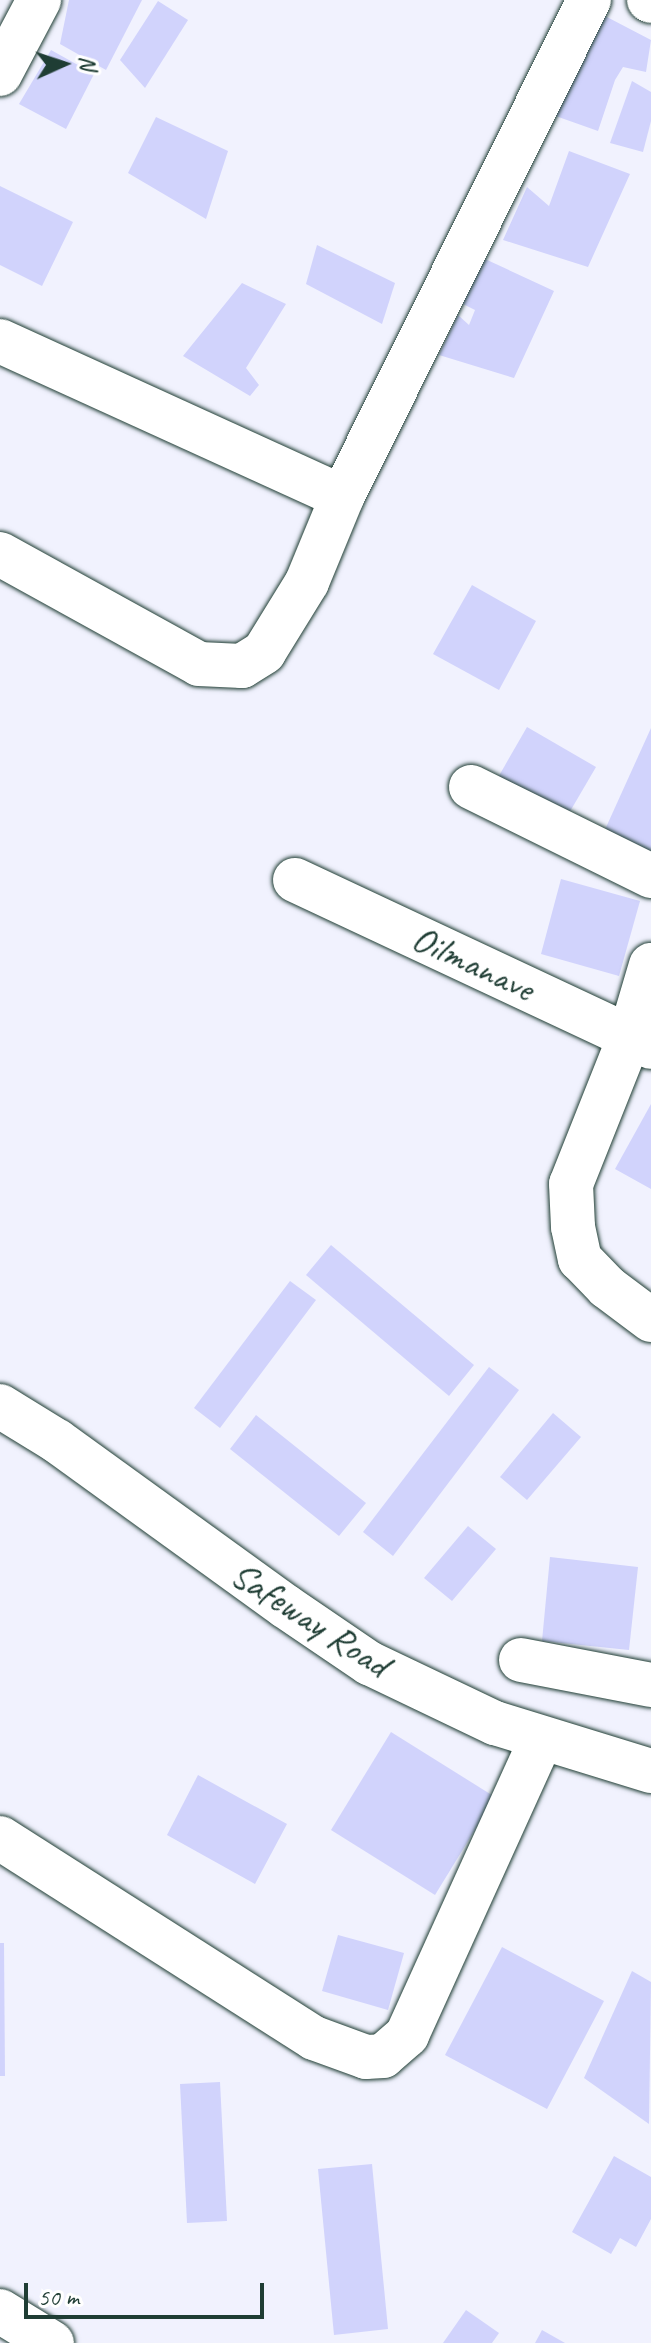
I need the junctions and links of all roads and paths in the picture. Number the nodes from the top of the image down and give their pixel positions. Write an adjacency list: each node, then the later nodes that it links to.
1 (39, 0): 3 (street)
2 (589, 0): 5 (street)
3 (0, 74)
4 (0, 341): 5 (street)
5 (342, 497): 6 (street)
6 (0, 554)
7 (471, 787): 8 (street)
8 (651, 876)
9 (295, 880): 11 (street, Oilmanave)
10 (651, 965): 11 (street)
11 (640, 1041): 12 (street)
12 (651, 1320)
13 (0, 1406): 16 (street, Safeway Road)
14 (521, 1660): 15 (street)
15 (651, 1685)
16 (541, 1739): 17 (street, Safeway Road); 18 (street)
17 (651, 1771)
18 (0, 1838)
19 (0, 2311): 20 (street)
20 (52, 2343)

